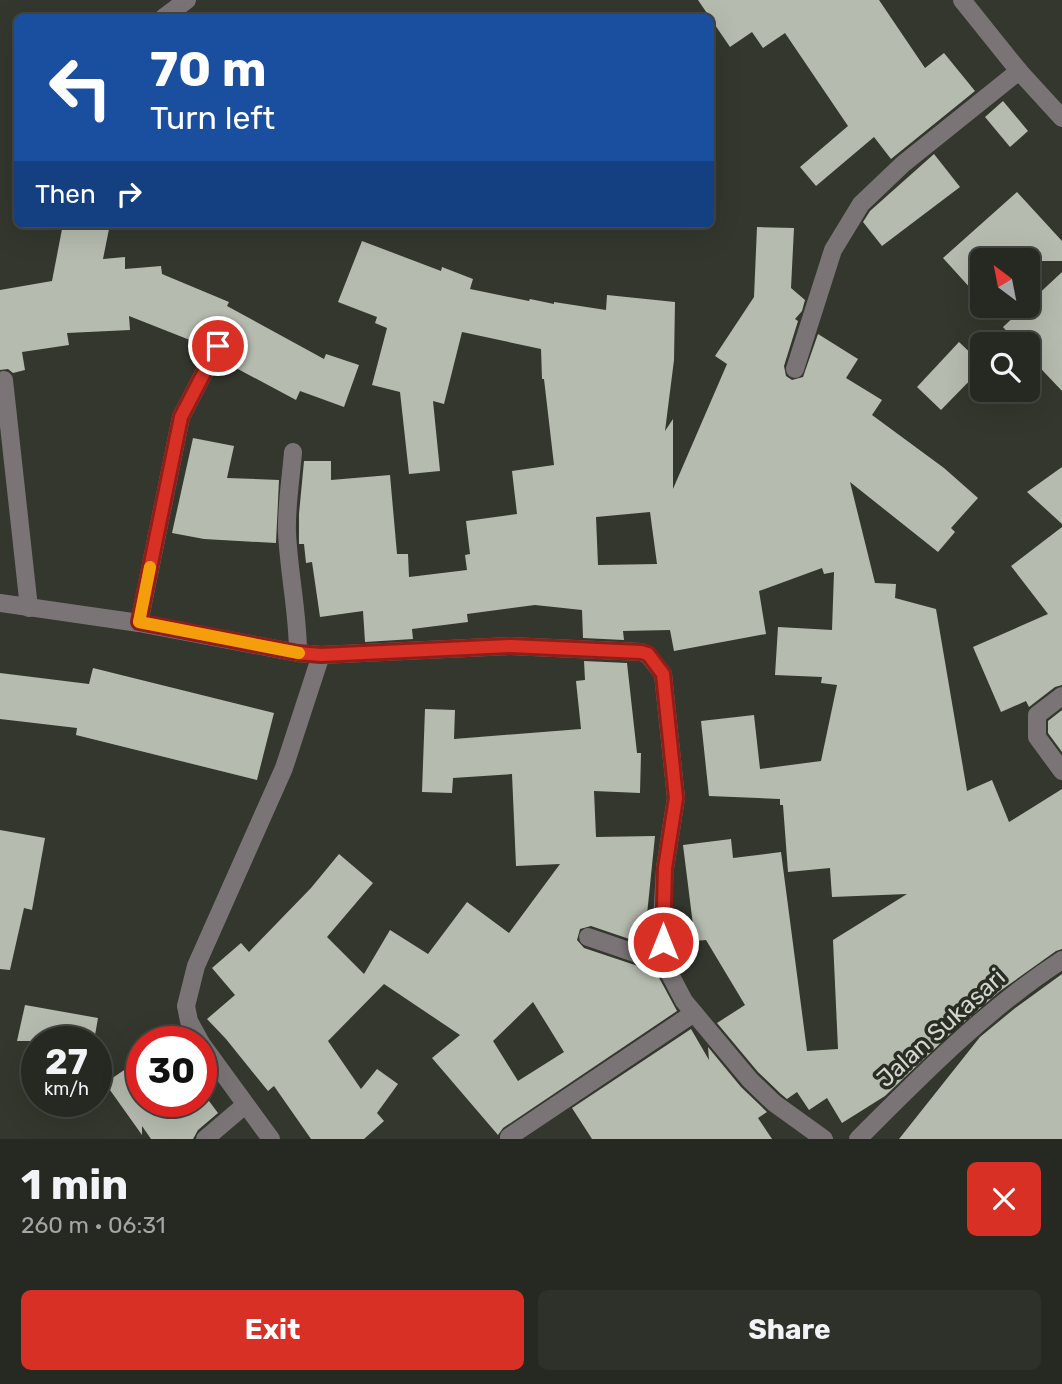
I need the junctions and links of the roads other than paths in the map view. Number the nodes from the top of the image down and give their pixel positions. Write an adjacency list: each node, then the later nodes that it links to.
1 (187, 0): 3 (street)
2 (962, 0): 4 (street)
3 (168, 14)
4 (1019, 71): 5 (street); 7 (street)
5 (1062, 118)
6 (218, 346): 12 (street)
7 (795, 369)
8 (4, 380): 11 (street)
9 (293, 452): 13 (street)
10 (0, 603): 11 (street)
11 (29, 608): 12 (street)
12 (139, 622): 13 (street)
13 (298, 653): 14 (street)
14 (321, 655): 19 (street); 21 (street)
15 (1062, 696): 16 (street)
16 (1062, 771)
17 (588, 937): 19 (street)
18 (1062, 960): 28 (street, Jalan Sukasari)
19 (664, 963): 20 (street)
20 (694, 1013): 24 (street); 27 (street)
21 (192, 1026)
22 (217, 1066): 23 (street)
23 (245, 1105): 25 (street); 26 (street)
24 (509, 1137)
25 (205, 1139)
26 (271, 1139)
27 (824, 1139)
28 (858, 1139)

